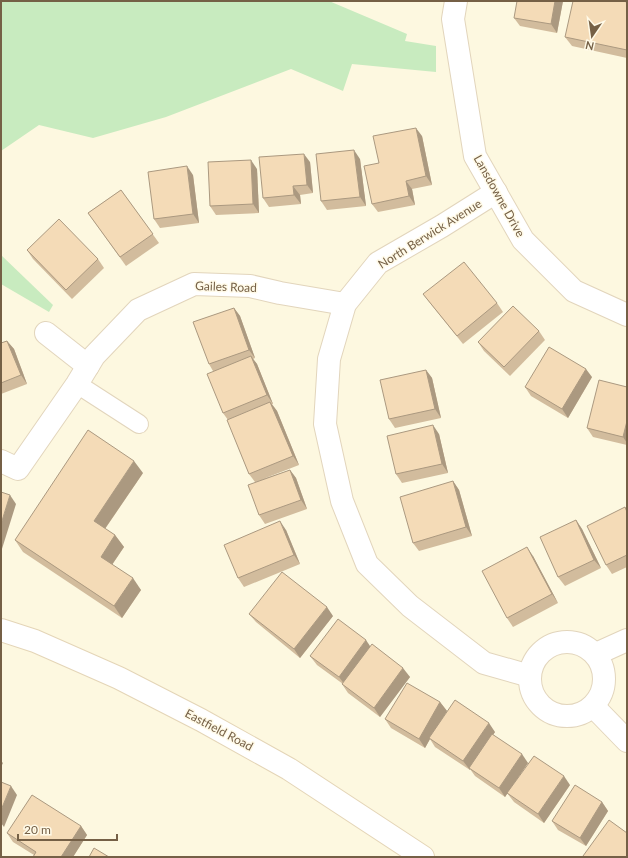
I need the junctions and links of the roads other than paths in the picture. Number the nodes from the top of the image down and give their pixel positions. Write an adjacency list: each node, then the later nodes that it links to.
1 (456, 1): 2 (street, Lansdowne Drive)
2 (496, 192): 3 (street, North Berwick Avenue); 4 (street, Lansdowne Drive)
3 (345, 304): 6 (street, Gailes Road); 13 (street, North Berwick Avenue)
4 (627, 315)
5 (46, 333): 6 (street)
6 (88, 366): 7 (street, Gailes Road)
7 (77, 384): 8 (lane); 9 (street, Gailes Road)
8 (139, 424)
9 (1, 461)
10 (1, 630): 16 (street, Eastfield Road)
11 (627, 640): 12 (street)
12 (596, 654): 13 (street); 14 (street)
13 (530, 676): 14 (street)
14 (593, 706): 15 (street)
15 (627, 741)
16 (423, 857)

